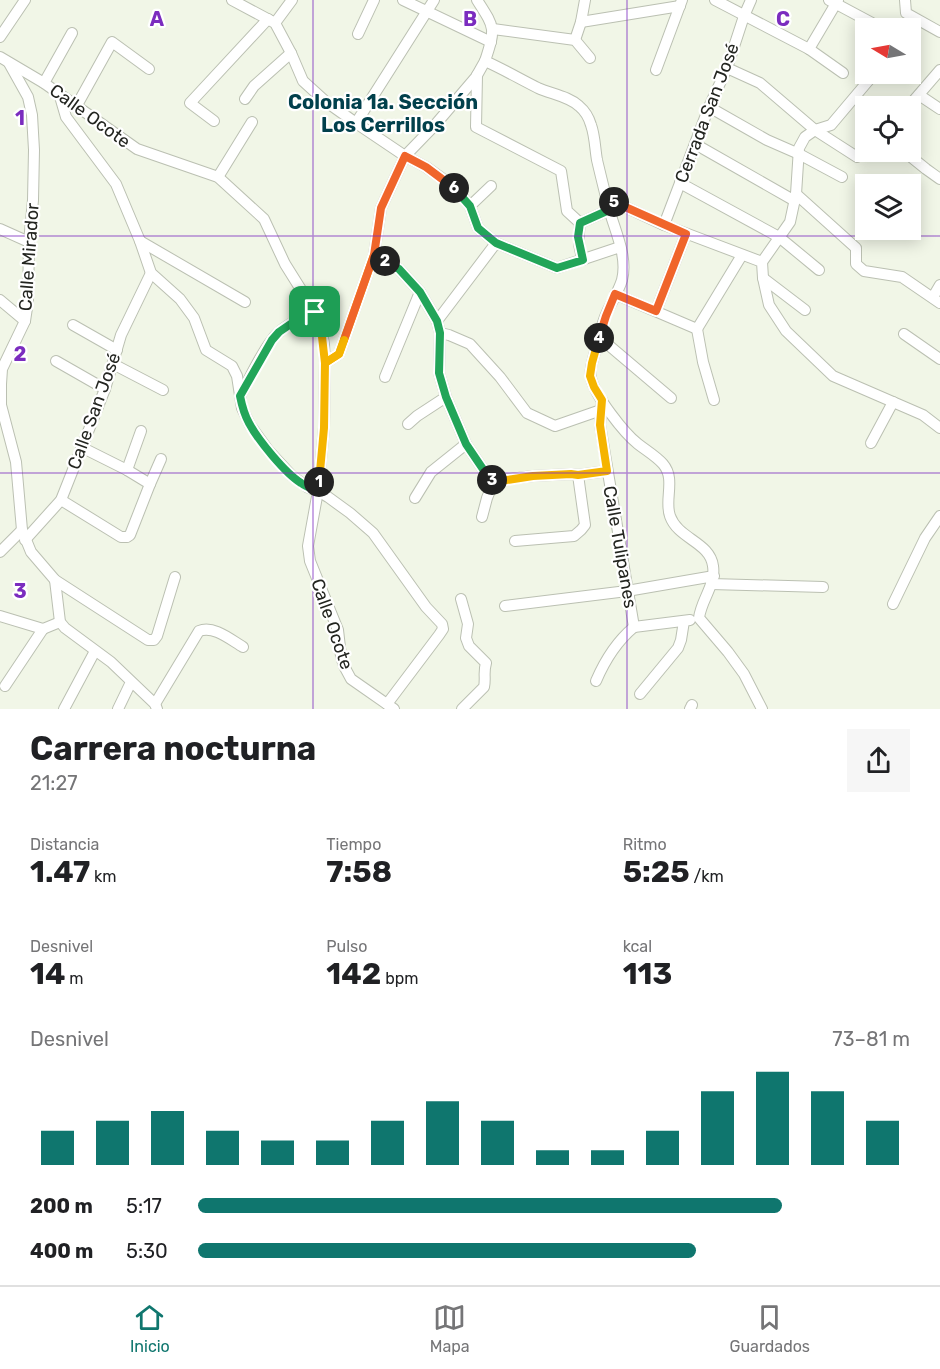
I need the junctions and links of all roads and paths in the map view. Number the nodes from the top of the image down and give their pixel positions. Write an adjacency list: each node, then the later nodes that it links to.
1 (25, 0): 25 (street)
2 (232, 0): 18 (street)
3 (292, 0): 18 (street)
4 (374, 0): 23 (street)
5 (403, 0): 14 (street)
6 (434, 0): 14 (street)
7 (477, 0): 24 (street)
8 (585, 0): 19 (street)
9 (715, 0): 15 (street)
10 (751, 0): 15 (street, Cerrada San José)
11 (905, 0): 17 (street)
12 (834, 1): 16 (street); 27 (street)
13 (681, 3): 19 (street); 34 (street)
14 (427, 11): 24 (street); 48 (street)
15 (744, 16): 27 (street); 32 (street, Cerrada San José)
16 (863, 18)
17 (914, 18)
18 (272, 21): 28 (street); 46 (street)
19 (581, 22): 26 (street)
20 (921, 22): 21 (street)
21 (940, 32)
22 (72, 33): 38 (street)
23 (358, 34)
24 (492, 35): 26 (street); 31 (street)
25 (0, 37)
26 (575, 40): 30 (street)
27 (809, 49): 36 (street)
28 (291, 53): 42 (street); 48 (street)
29 (4, 58): 38 (street, Calle Ocote); 70 (street, Calle Mirador)
30 (590, 58)
31 (485, 61): 37 (street); 61 (street)
32 (727, 68): 44 (street, Cerrada San José); 49 (street)
33 (149, 69): 43 (street)
34 (656, 70)
35 (940, 70): 41 (street)
36 (843, 73)
37 (477, 75): 52 (street); 64 (street)
38 (44, 83): 40 (street, Calle Ocote)
39 (866, 84): 49 (street)
40 (59, 93): 43 (street, Calle Ocote); 69 (street)
41 (919, 95): 45 (street)
42 (244, 99)
43 (76, 105): 55 (street, Calle Ocote)
44 (709, 107): 50 (street, Cerrada San José); 51 (street)
45 (940, 109)
46 (214, 121)
47 (252, 122): 55 (street)
48 (356, 123): 52 (street)
49 (815, 130): 51 (street); 53 (street)
50 (695, 144): 58 (street, Cerrada San José); 60 (street)
51 (799, 154): 56 (street); 60 (street)
52 (405, 156): 62 (street); 73 (street)
53 (855, 156)
54 (917, 162): 57 (street)
55 (218, 177): 88 (street, Calle Ocote)
56 (842, 177)
57 (940, 179)
58 (680, 183): 65 (street, Cerrada San José); 68 (street)
59 (491, 186): 62 (street)
60 (795, 197): 68 (street); 84 (street)
61 (606, 198): 63 (street); 65 (street)
62 (470, 206): 71 (street)
63 (609, 210): 64 (street); 72 (street)
64 (580, 223): 75 (street)
65 (664, 225): 67 (street)
66 (0, 229): 70 (street)
67 (686, 234): 74 (street); 87 (street)
68 (779, 237): 76 (street); 77 (street)
69 (140, 241): 78 (street); 85 (street)
70 (28, 242): 89 (street, Calle Mirador)
71 (496, 243): 75 (street); 90 (street)
72 (620, 247): 75 (street); 82 (street)
73 (374, 255): 81 (street); 99 (street)
74 (742, 255): 76 (street); 92 (street)
75 (583, 260)
76 (762, 262): 79 (street)
77 (819, 270)
78 (151, 273): 96 (street, Calle San José); 104 (street)
79 (763, 278): 86 (street); 108 (street)
80 (940, 285): 84 (street)
81 (420, 292): 90 (street); 101 (street)
82 (615, 294): 87 (street); 95 (street)
83 (0, 300): 89 (street)
84 (937, 300)
85 (245, 302)
86 (805, 310)
87 (656, 311): 92 (street)
88 (315, 312): 99 (street, Calle Ocote); 104 (street)
89 (25, 321): 112 (street, Calle Mirador)
90 (437, 321): 93 (street)
91 (73, 326): 96 (street)
92 (697, 329): 107 (street)
93 (440, 333): 105 (street); 109 (street)
94 (904, 334): 97 (street)
95 (599, 337): 106 (street); 109 (street)
96 (117, 350): 100 (street, Calle San José)
97 (940, 359)
98 (56, 361): 102 (street)
99 (325, 363): 123 (street, Calle Ocote)
100 (113, 364): 102 (street, Calle San José); 103 (street)
101 (385, 377)
102 (105, 389): 116 (street, Calle San José)
103 (163, 390)
104 (240, 396): 123 (street)
105 (446, 397): 110 (street); 115 (street)
106 (671, 398)
107 (714, 400)
108 (893, 402): 111 (street); 114 (street)
109 (601, 405): 119 (street, Calle Tulipanes); 133 (street)
110 (408, 424)
111 (940, 428)
112 (3, 430): 128 (street, Calle Mirador)
113 (141, 431): 118 (street)
114 (871, 443)
115 (466, 444): 121 (street); 124 (street)
116 (81, 447): 118 (street); 125 (street, Calle San José)
117 (161, 459): 122 (street)
118 (127, 470): 122 (street)
119 (607, 471): 120 (street); 135 (street, Calle Tulipanes)
120 (578, 475): 121 (street); 129 (street)
121 (494, 482): 126 (street)
122 (150, 484): 125 (street)
123 (318, 491): 152 (street, Calle Ocote); 152 (street)
124 (415, 498)
125 (61, 500): 128 (street, Calle San José)
126 (482, 518)
127 (939, 522): 137 (street)
128 (23, 535): 130 (street); 132 (street)
129 (514, 541)
130 (1, 549)
131 (175, 577): 132 (street)
132 (55, 580): 142 (street)
133 (712, 580): 134 (street); 135 (street); 140 (street)
134 (823, 587)
135 (627, 591): 138 (street); 143 (street, Calle Tulipanes)
136 (461, 599): 155 (street)
137 (893, 604)
138 (505, 606)
139 (0, 616): 144 (street)
140 (699, 618): 141 (street); 156 (street)
141 (684, 621): 143 (street); 150 (street)
142 (60, 622): 144 (street); 146 (street)
143 (634, 627): 147 (street, Calle Tulipanes)
144 (43, 628): 149 (street)
145 (243, 647): 151 (street)
146 (96, 651): 148 (street); 153 (street)
147 (596, 681)
148 (131, 682): 151 (street); 154 (street)
149 (5, 686)
150 (640, 694)
151 (156, 706)
152 (390, 707)
153 (64, 709)
154 (118, 709)
155 (462, 709)
156 (762, 709)

